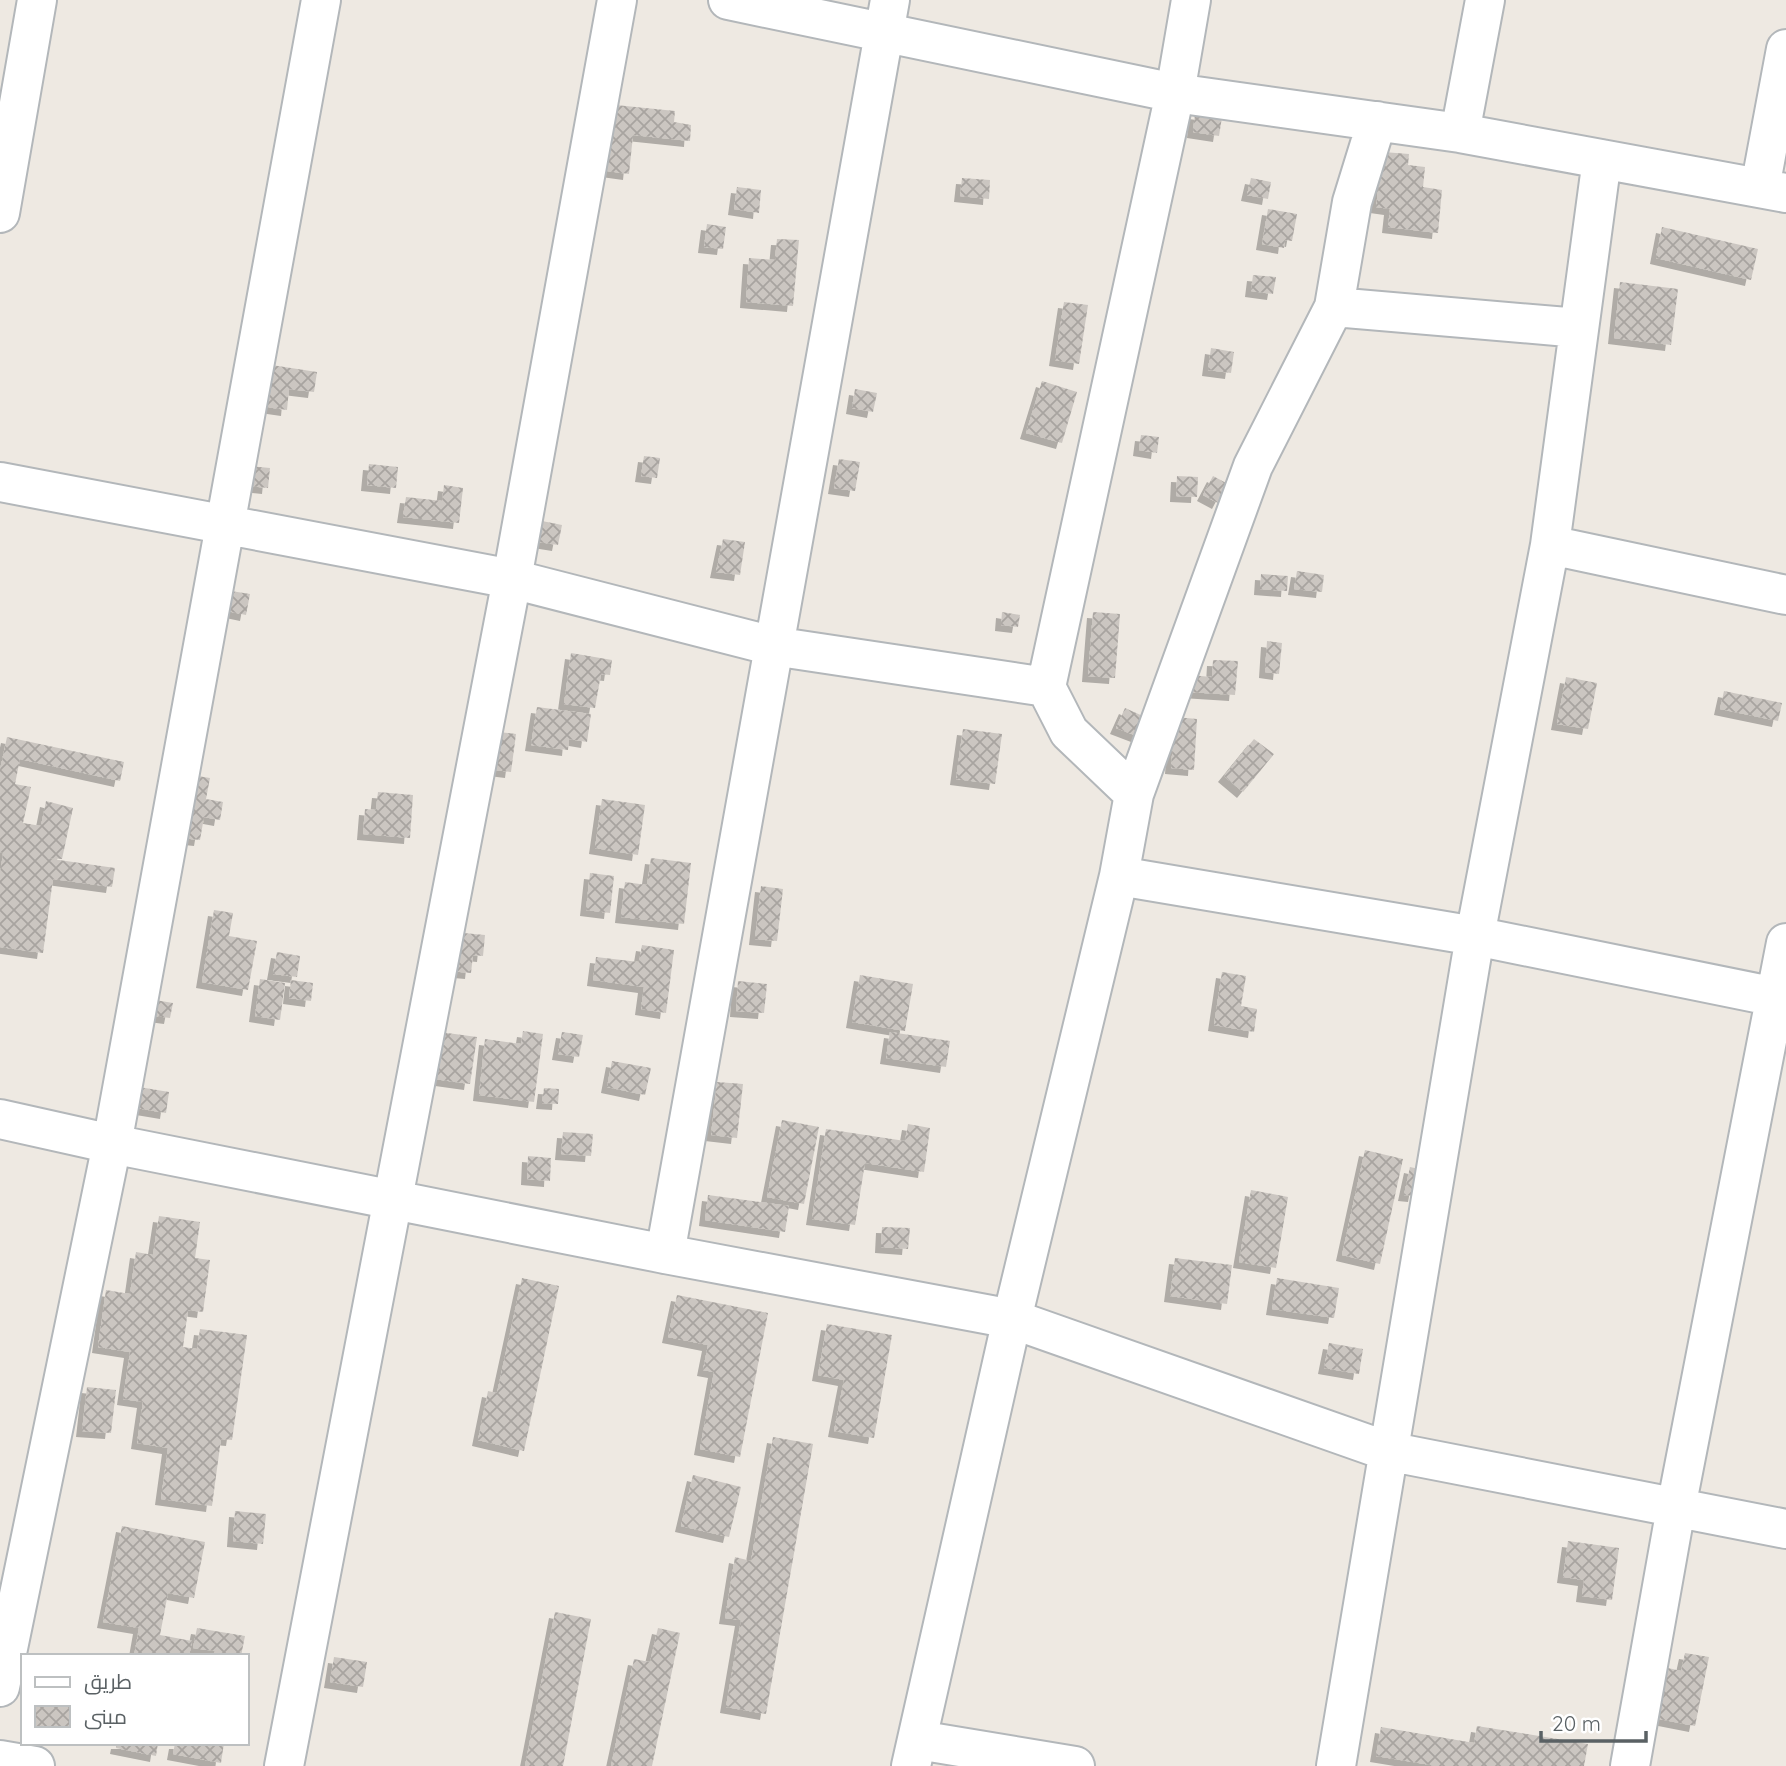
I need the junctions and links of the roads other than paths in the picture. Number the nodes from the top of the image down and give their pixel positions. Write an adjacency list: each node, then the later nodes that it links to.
1 (37, 0): 14 (street)
2 (321, 0): 18 (street)
3 (617, 0): 20 (street)
4 (728, 0): 7 (street)
5 (1191, 0): 9 (street)
6 (1485, 0): 11 (street)
7 (887, 17): 9 (street); 22 (street)
8 (1786, 49): 13 (street)
9 (1175, 93): 10 (street); 23 (street)
10 (1377, 121): 11 (street); 15 (street)
11 (1460, 133): 12 (street)
12 (1602, 159): 13 (street); 16 (street)
13 (1773, 190)
14 (0, 212)
15 (1334, 307): 16 (street); 24 (street)
16 (1579, 328): 19 (street)
17 (0, 482): 18 (street)
18 (226, 524): 20 (street); 30 (street)
19 (1550, 545): 21 (street); 26 (street)
20 (512, 579): 22 (street); 31 (street)
21 (1786, 595)
22 (773, 646): 23 (street); 32 (street)
23 (1046, 687): 24 (street)
24 (1133, 794): 25 (street)
25 (1119, 876): 26 (street); 33 (street)
26 (1475, 936): 28 (street); 34 (street)
27 (1786, 943): 28 (street)
28 (1781, 998): 35 (street)
29 (0, 1119): 30 (street)
30 (112, 1144): 31 (street); 37 (street)
31 (392, 1200): 32 (street); 41 (street)
32 (664, 1254): 33 (street)
33 (1012, 1319): 34 (street); 38 (street)
34 (1387, 1451): 35 (street); 43 (street)
35 (1676, 1508): 36 (street); 44 (street)
36 (1786, 1530)
37 (0, 1687)
38 (914, 1753): 42 (street)
39 (0, 1760): 40 (street)
40 (35, 1766)
41 (284, 1766)
42 (1075, 1766)
43 (1336, 1766)
44 (1630, 1766)

